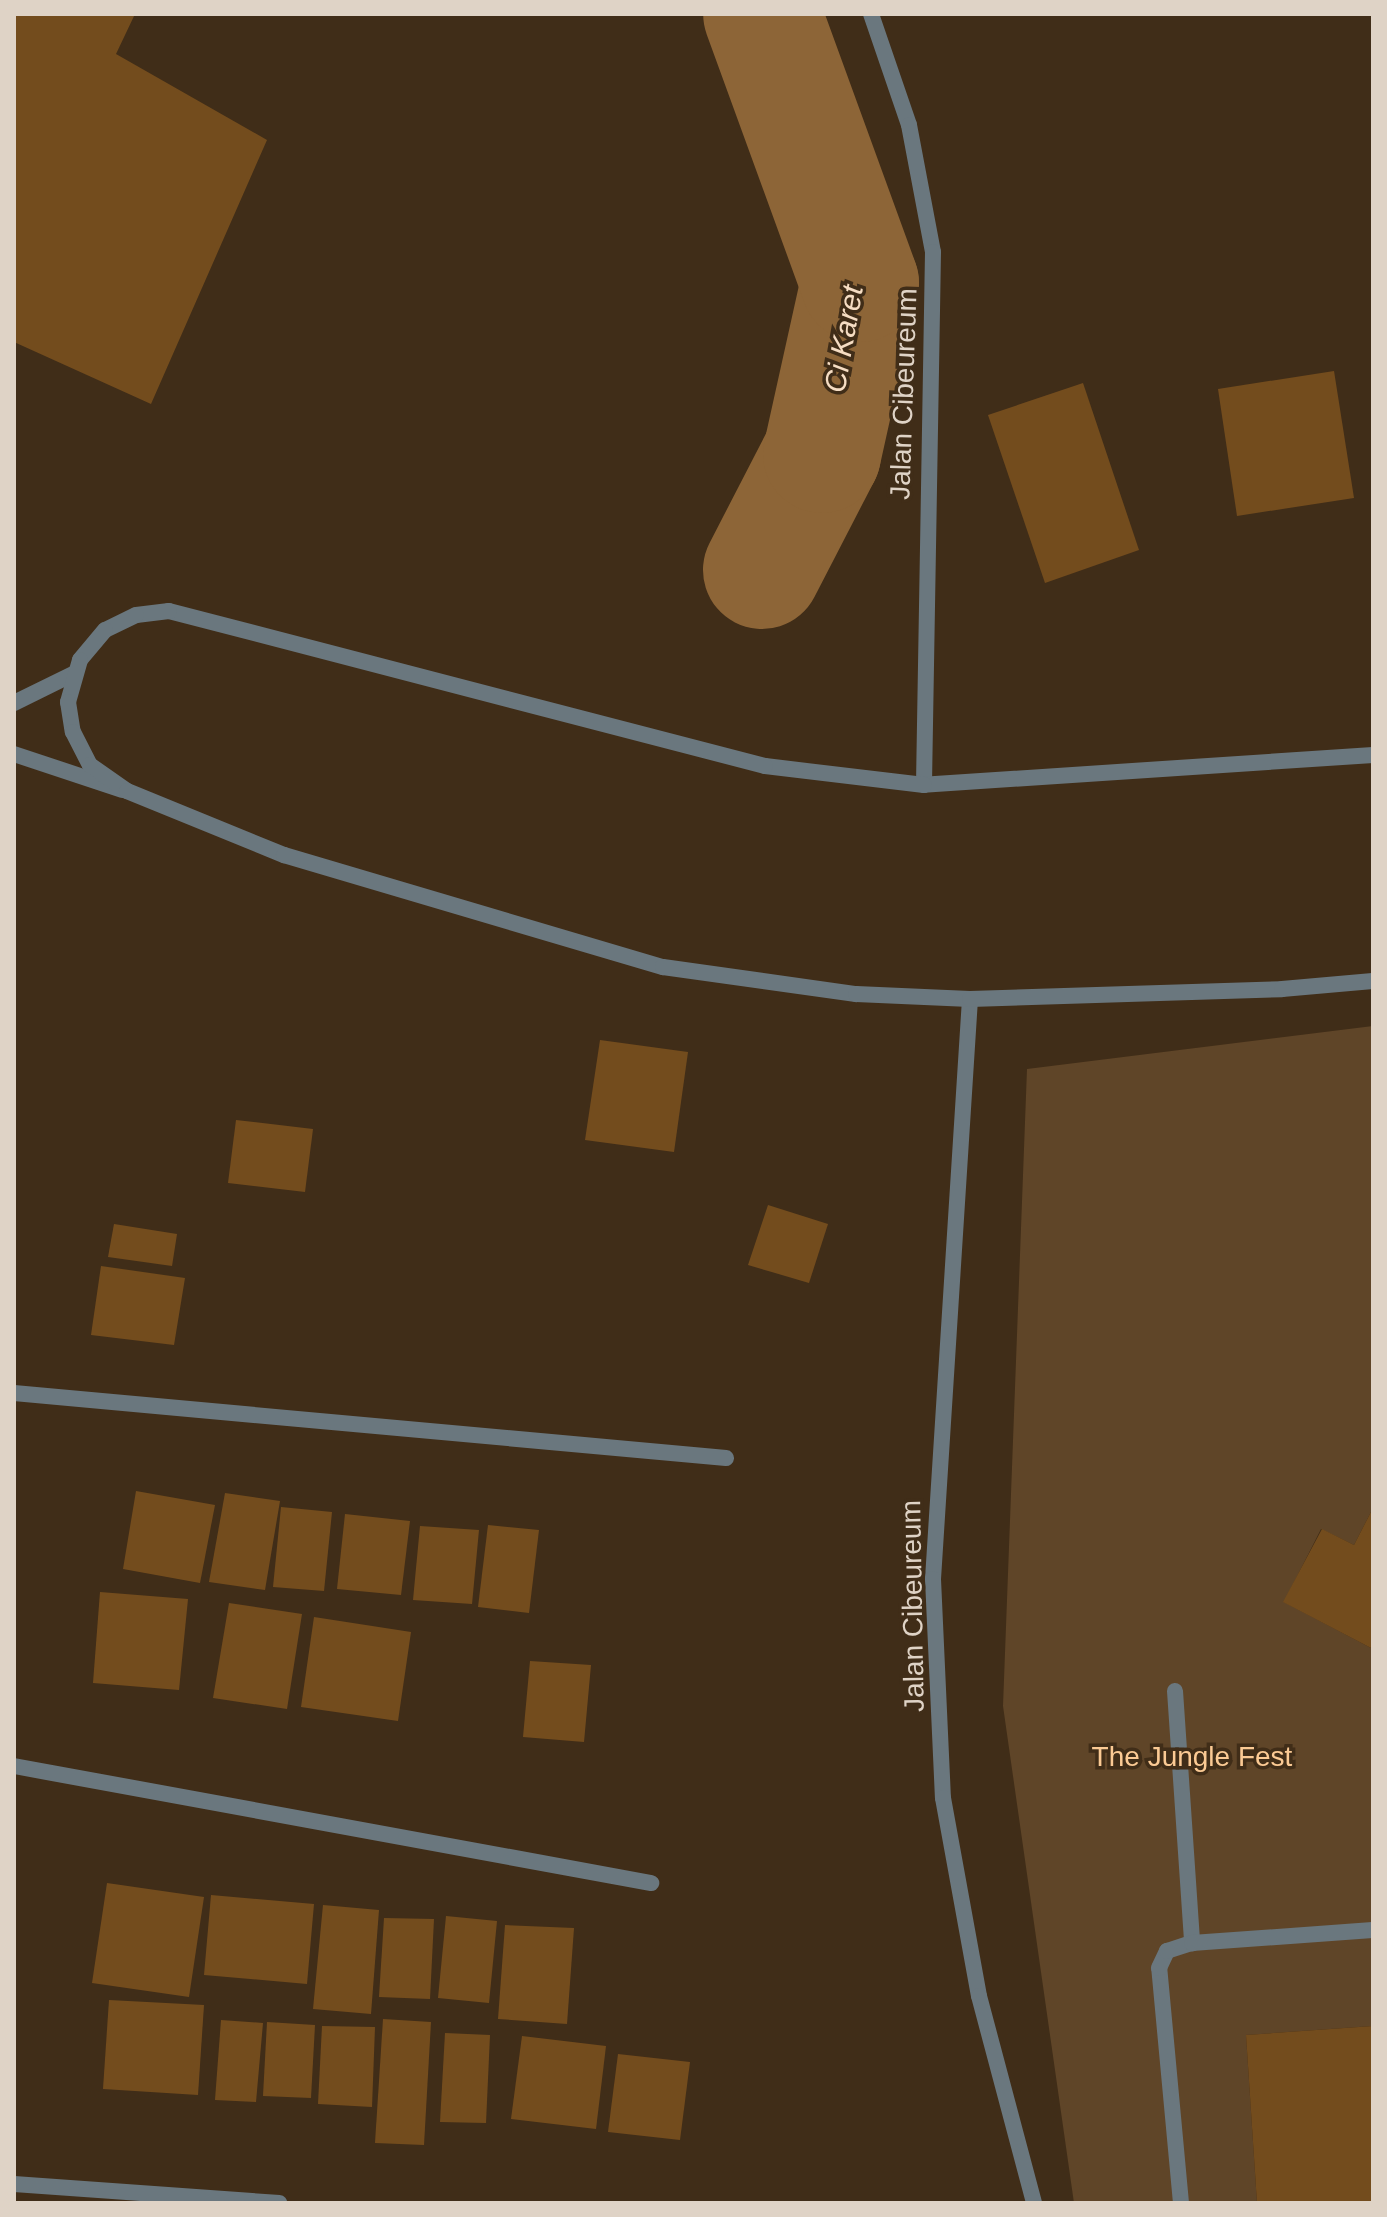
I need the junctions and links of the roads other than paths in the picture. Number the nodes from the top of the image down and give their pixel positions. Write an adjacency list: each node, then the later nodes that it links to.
1 (871, 14): 6 (street, Jalan Cibeureum)
2 (73, 674): 3 (street); 6 (street); 7 (street)
3 (14, 703)
4 (14, 754): 7 (street)
5 (1373, 755): 6 (street)
6 (924, 785)
7 (127, 791): 9 (street)
8 (1373, 981): 9 (street)
9 (970, 999): 21 (street, Jalan Cibeureum)
10 (14, 1393): 11 (street)
11 (726, 1458)
12 (1175, 1691): 16 (street)
13 (14, 1766): 14 (street)
14 (651, 1883)
15 (1373, 1930): 16 (street)
16 (1192, 1943): 22 (street)
17 (14, 2184): 20 (street)
18 (14, 2191): 19 (street)
19 (14, 2203)
20 (279, 2203)
21 (1034, 2203)
22 (1181, 2203)

